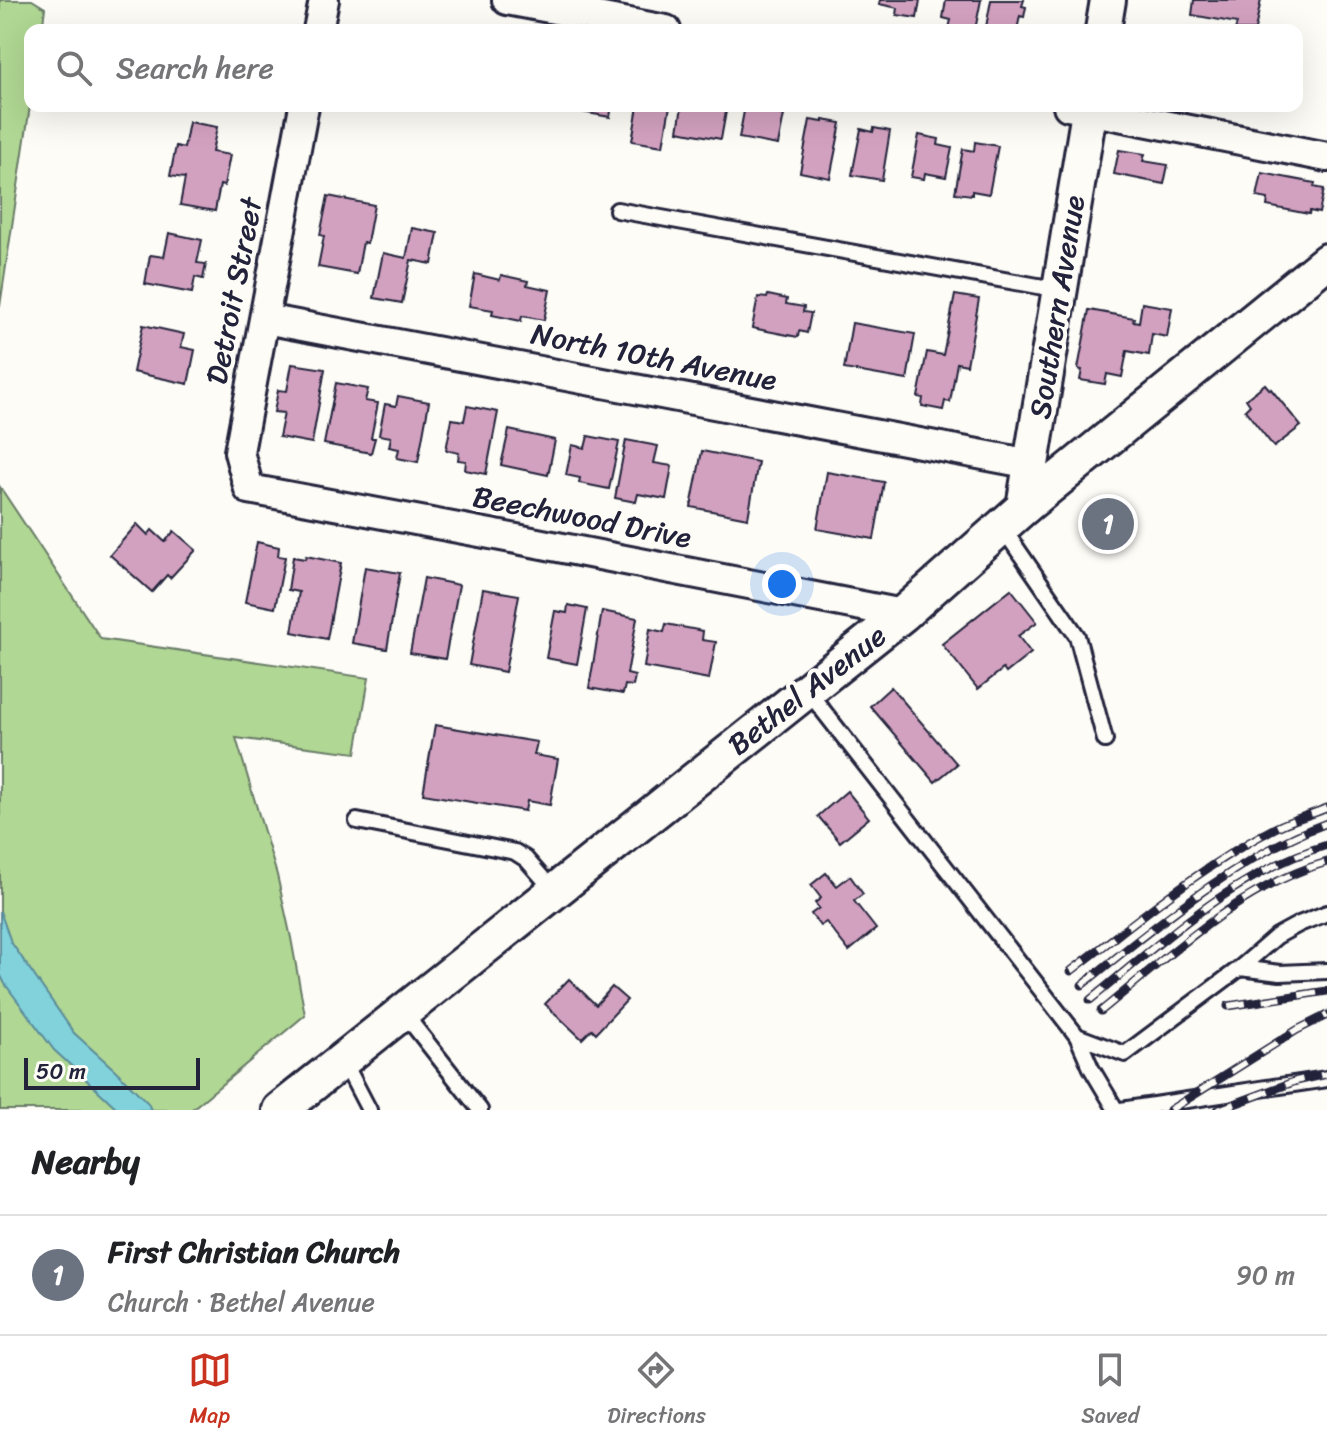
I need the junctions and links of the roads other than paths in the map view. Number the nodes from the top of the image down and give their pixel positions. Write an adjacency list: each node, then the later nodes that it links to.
1 (324, 0): 4 (street)
2 (507, 0): 5 (street)
3 (1108, 0): 6 (street)
4 (319, 24)
5 (634, 24)
6 (1104, 24)
7 (303, 112): 14 (street, Detroit Street)
8 (1081, 112): 13 (street, Southern Avenue)
9 (1106, 112): 10 (street)
10 (1327, 157)
11 (617, 210): 13 (lane)
12 (1327, 261): 17 (street, Bethel Avenue)
13 (1060, 290): 15 (street, Southern Avenue)
14 (265, 319): 15 (street, North 10th Avenue); 16 (street, Detroit Street)
15 (1031, 464): 17 (street, Southern Avenue)
16 (249, 489): 18 (street, Beechwood Drive)
17 (1013, 517): 18 (street, Bethel Avenue); 20 (lane)
18 (903, 614): 19 (street, Bethel Avenue)
19 (807, 690): 22 (street, Bethel Avenue); 27 (lane)
20 (1105, 740)
21 (357, 821): 22 (lane)
22 (554, 891): 26 (street, Bethel Avenue)
23 (1327, 913): 24 (lane)
24 (1240, 968): 25 (lane); 27 (lane)
25 (1327, 971)
26 (403, 1012): 28 (street, Bethel Avenue); 32 (lane)
27 (1077, 1036): 33 (lane)
28 (343, 1060): 30 (street, Bethel Avenue); 31 (lane)
29 (1327, 1079): 33 (lane)
30 (280, 1110)
31 (369, 1110)
32 (480, 1110)
33 (1118, 1110)

